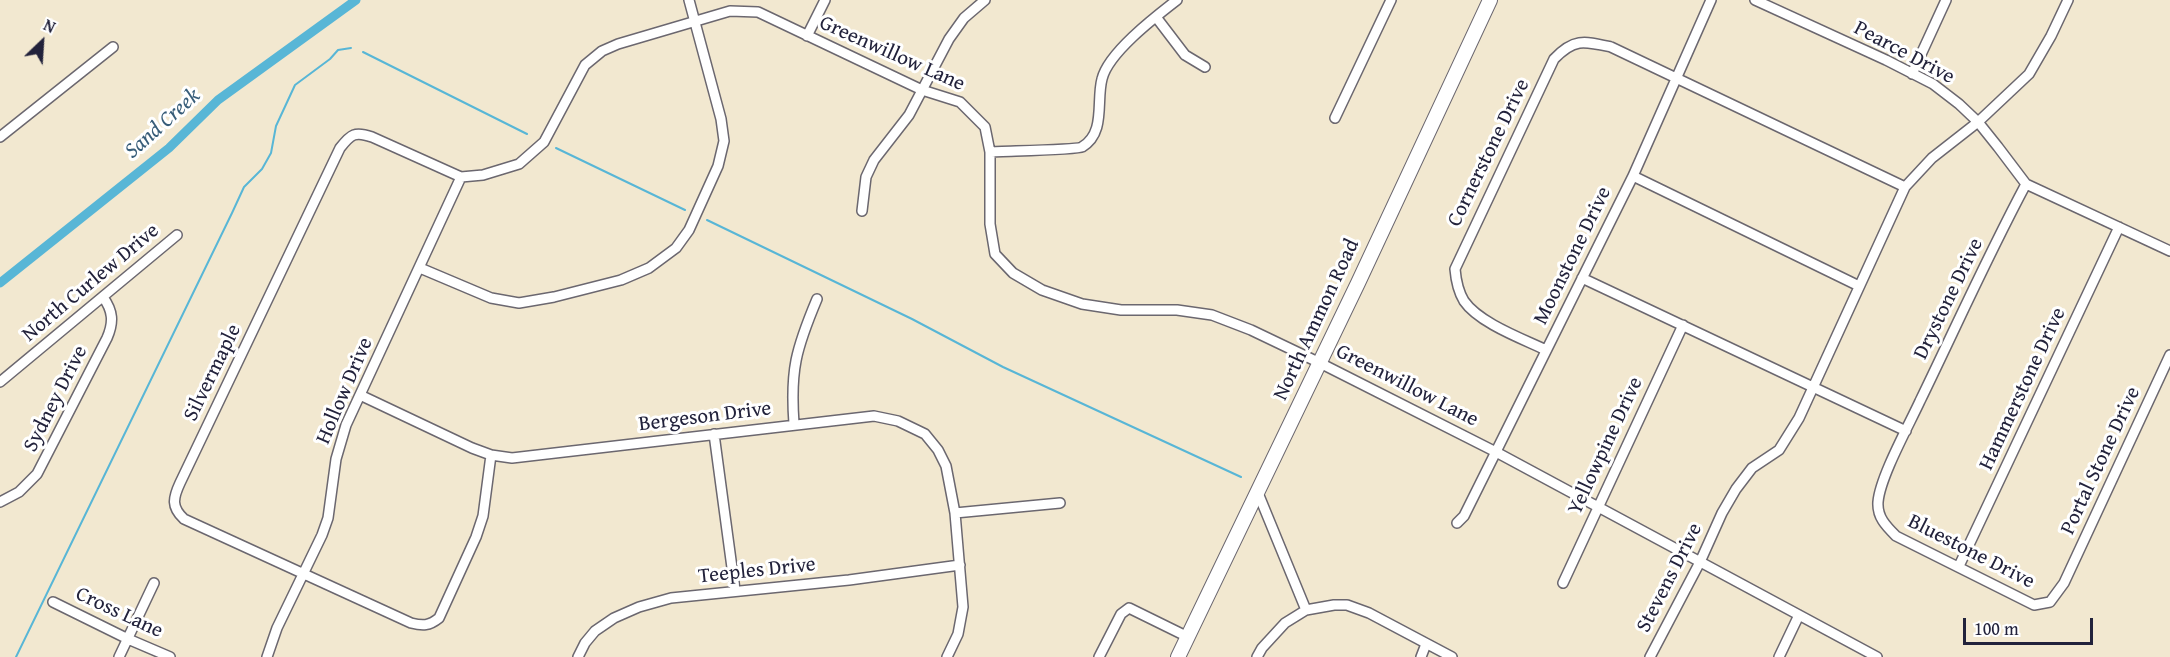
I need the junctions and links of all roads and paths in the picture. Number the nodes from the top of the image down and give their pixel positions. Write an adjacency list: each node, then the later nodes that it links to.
1 (689, 0): 12 (street)
2 (825, 0): 13 (street)
3 (985, 0): 18 (street)
4 (1177, 0): 11 (street)
5 (1391, 0): 19 (street)
6 (1490, 0): 39 (main road, North Ammon Road)
7 (1711, 0): 17 (street, Moonstone Drive)
8 (1755, 0): 16 (street, Pearce Drive)
9 (1946, 0): 16 (street)
10 (2068, 0): 20 (street, Stevens Drive)
11 (1156, 17): 15 (street); 22 (street)
12 (696, 21): 13 (street, Greenwillow Lane); 24 (street, Greenwillow Lane); 31 (street)
13 (807, 36): 18 (street, Greenwillow Lane)
14 (113, 47): 21 (street)
15 (1205, 67)
16 (1912, 74): 20 (street, Pearce Drive)
17 (1677, 78): 23 (street, Moonstone Drive); 26 (street, Cornerstone Drive); 37 (street, Cornerstone Drive)
18 (922, 90): 22 (street, Greenwillow Lane); 27 (street)
19 (1335, 117)
20 (1978, 122): 25 (street, Pearce Drive); 26 (street, Stevens Drive)
21 (0, 137)
22 (990, 152): 39 (street, Greenwillow Lane)
23 (1633, 176): 32 (street, Moonstone Drive); 33 (street)
24 (461, 177): 31 (street, Hollow Drive); 57 (street, Silvermaple)
25 (2025, 184): 28 (street, Pearce Drive); 44 (street, Drystone Drive)
26 (1905, 187): 33 (street, Stevens Drive)
27 (862, 211)
28 (2119, 227): 30 (street, Pearce Drive); 56 (street, Hammerstone Drive)
29 (177, 235): 34 (street, North Curlew Drive)
30 (2170, 251)
31 (420, 268): 42 (street, Hollow Drive)
32 (1582, 278): 36 (street); 37 (street, Moonstone Drive)
33 (1859, 286): 41 (street, Stevens Drive)
34 (103, 297): 40 (street, North Curlew Drive); 49 (street, Sydney Drive)
35 (817, 299): 43 (street)
36 (1683, 325): 41 (street); 51 (street, Yellowpine Drive)
37 (1546, 350): 46 (street, Moonstone Drive)
38 (2170, 355): 60 (street, Portal Stone Drive)
39 (1320, 363): 46 (street, Greenwillow Lane); 48 (main road, North Ammon Road)
40 (0, 382)
41 (1812, 386): 44 (street); 54 (street, Stevens Drive)
42 (360, 395): 47 (street, Bergeson Drive); 57 (street, Hollow Drive)
43 (794, 424): 45 (street, Bergeson Drive); 52 (street, Bergeson Drive)
44 (1906, 430): 56 (street, Bluestone Drive)
45 (714, 434): 47 (street, Bergeson Drive); 61 (street)
46 (1496, 452): 51 (street, Greenwillow Lane); 53 (street, Moonstone Drive)
47 (491, 455): 57 (street, Silvermaple)
48 (1258, 493): 63 (street); 65 (main road, North Ammon Road)
49 (0, 502)
50 (1060, 504): 52 (street)
51 (1598, 508): 54 (street, Greenwillow Lane); 59 (street, Yellowpine Drive)
52 (955, 513): 55 (street, Bergeson Drive)
53 (1457, 523)
54 (1700, 562): 64 (street, Greenwillow Lane); 78 (street, Stevens Drive)
55 (960, 565): 61 (street, Teeples Drive); 72 (street, Bergeson Drive)
56 (1959, 566): 60 (street, Bluestone Drive)
57 (303, 572): 70 (street, Hollow Drive)
58 (154, 583): 66 (street)
59 (1563, 583)
60 (2064, 583)
61 (735, 590): 71 (street, Teeples Drive)
62 (53, 602): 66 (street, Cross Lane)
63 (1306, 610): 67 (street); 75 (street)
64 (1799, 615): 79 (street); 80 (street, Greenwillow Lane)
65 (1188, 637): 73 (street); 74 (main road, North Ammon Road)
66 (128, 639): 68 (street); 69 (street, Cross Lane)
67 (1426, 644): 76 (street); 77 (street)
68 (119, 657)
69 (170, 657)
70 (267, 657)
71 (578, 657)
72 (947, 657)
73 (1099, 657)
74 (1178, 657)
75 (1257, 657)
76 (1421, 657)
77 (1452, 657)
78 (1650, 657)
79 (1779, 657)
80 (1877, 657)

